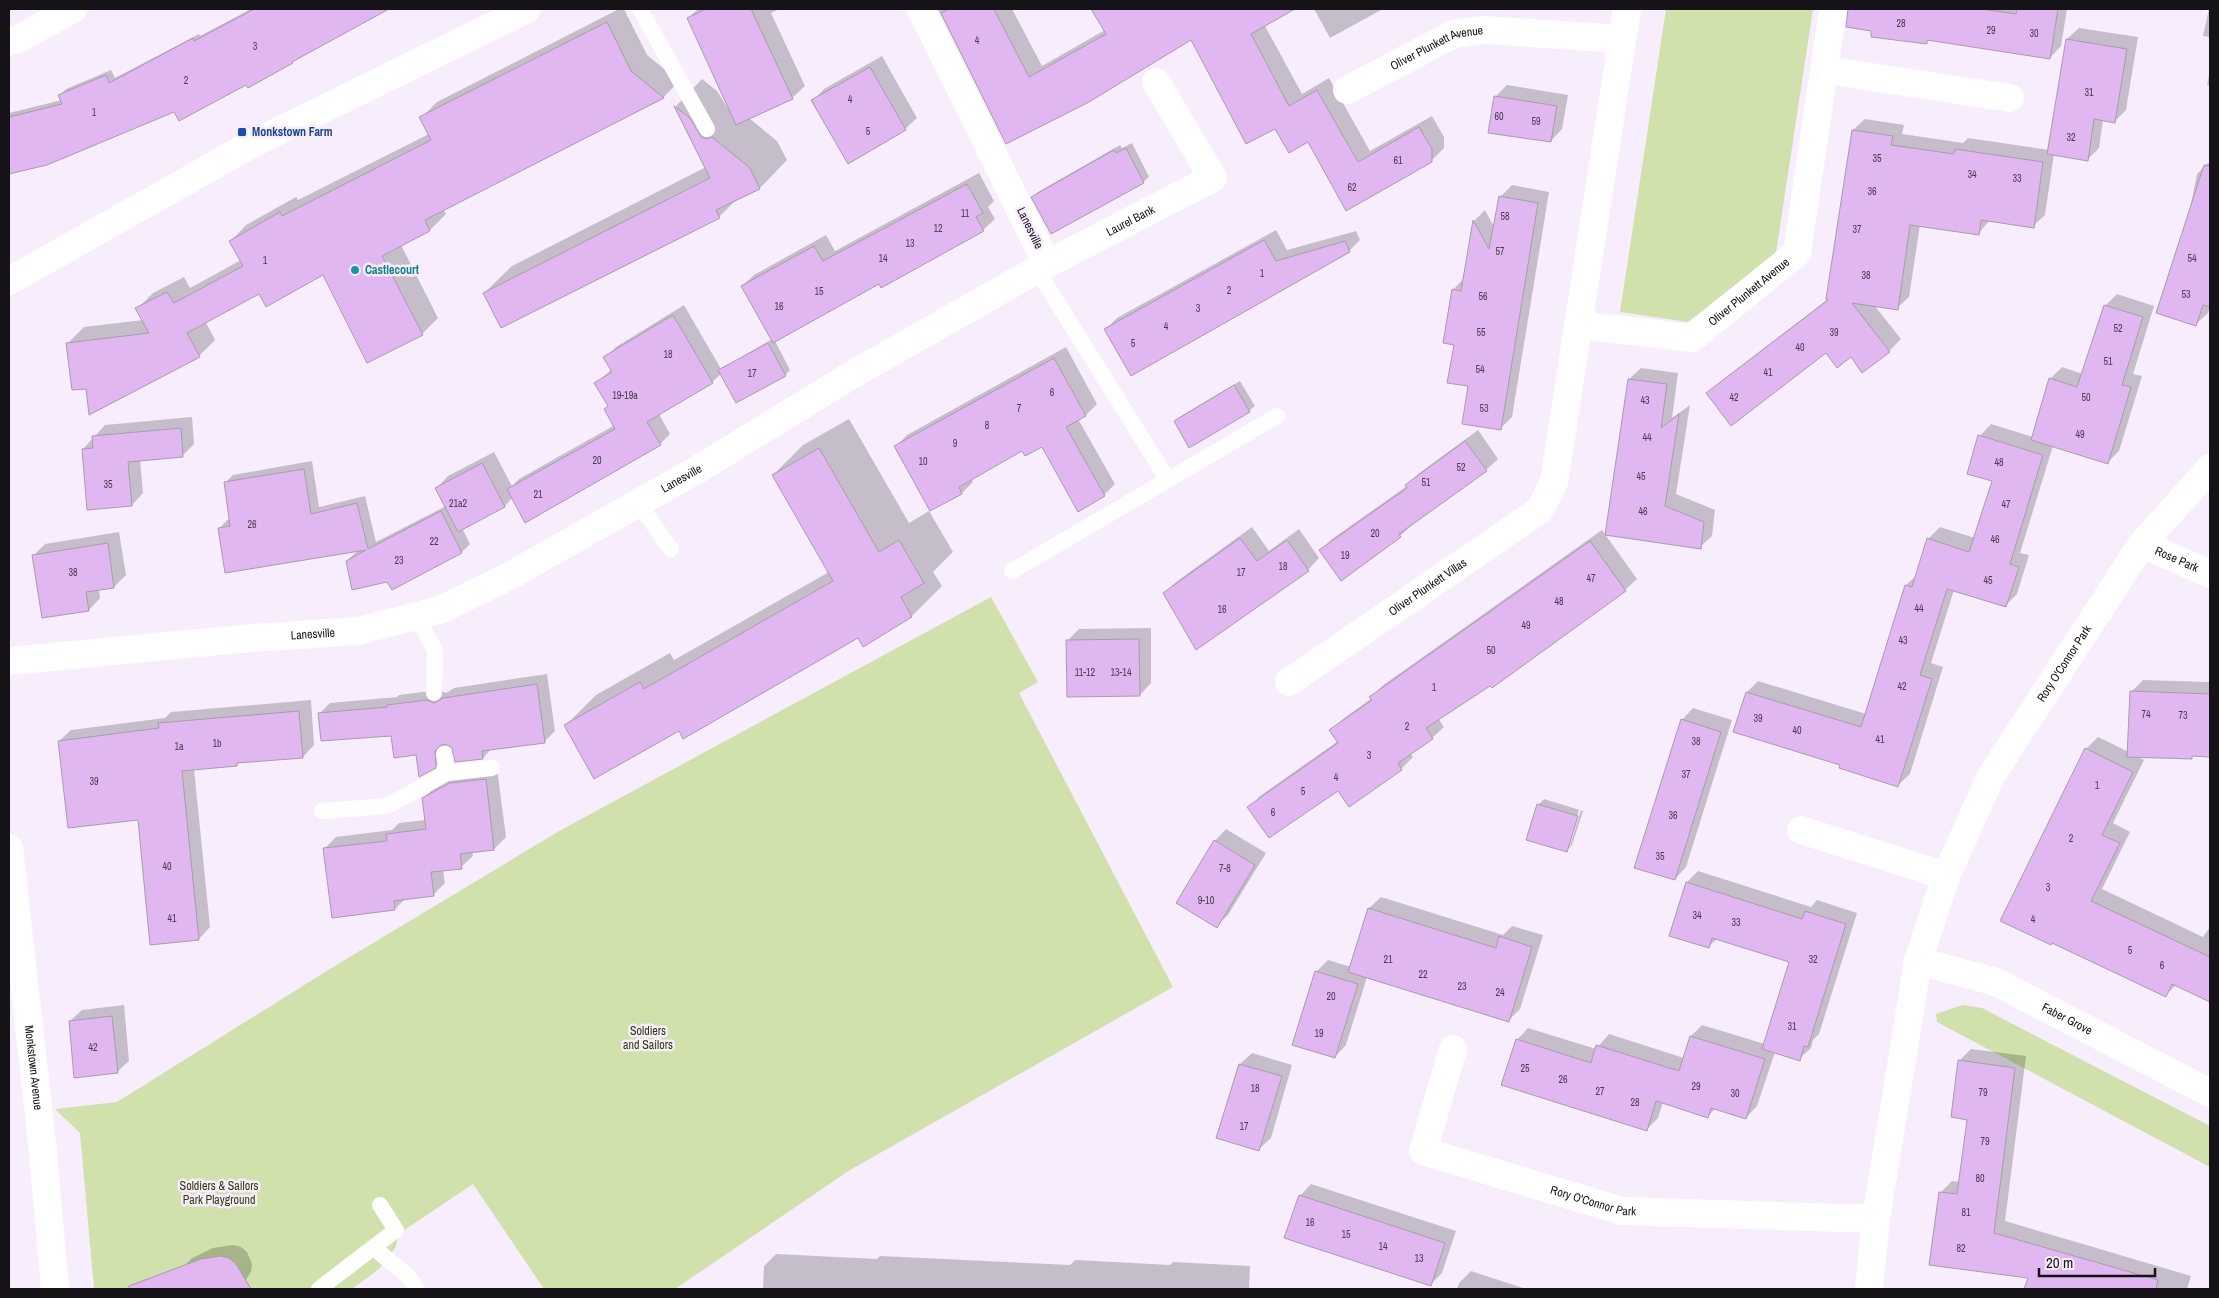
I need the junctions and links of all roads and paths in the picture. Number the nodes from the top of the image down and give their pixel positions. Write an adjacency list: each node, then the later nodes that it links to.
1 (73, 9): 8 (street)
2 (527, 9): 15 (street)
3 (640, 9): 13 (lane)
4 (921, 9): 14 (street, Lanesville)
5 (1626, 9): 7 (street)
6 (1833, 9): 9 (street, Oliver Plunkett Avenue)
7 (1622, 39): 11 (street, Oliver Plunkett Avenue); 16 (street)
8 (9, 42)
9 (1824, 70): 12 (street); 16 (street, Oliver Plunkett Avenue)
10 (1156, 82): 14 (street, Laurel Bank)
11 (1347, 90)
12 (2010, 98)
13 (707, 129)
14 (1042, 267): 19 (lane); 20 (street, Lanesville)
15 (9, 282)
16 (1578, 325): 27 (street, Oliver Plunkett Villas)
17 (1277, 416): 19 (lane)
18 (2210, 468): 21 (street, Rory O'Connor Park)
19 (1168, 480): 23 (lane)
20 (638, 503): 22 (lane); 25 (street, Lanesville)
21 (2142, 544): 24 (street, Rose Park); 35 (street, Rory O'Connor Park)
22 (670, 549)
23 (1012, 571)
24 (2210, 574)
25 (416, 616): 26 (street, Lanesville); 28 (lane)
26 (9, 660)
27 (1289, 682)
28 (434, 693)
29 (444, 754): 31 (lane)
30 (492, 768): 31 (lane)
31 (447, 773): 32 (lane)
32 (322, 811)
33 (1801, 830): 35 (street)
34 (9, 848): 42 (street, Monkstown Avenue)
35 (1946, 876): 36 (street, Rory O'Connor Park)
36 (1918, 961): 38 (street, Faber Grove); 40 (street, Rory O'Connor Park)
37 (1452, 1049): 40 (street, Rory O'Connor Park)
38 (2210, 1093)
39 (380, 1205): 41 (lane)
40 (1876, 1220): 45 (street, Rory O'Connor Park)
41 (374, 1248): 43 (lane); 44 (lane)
42 (55, 1289)
43 (319, 1289)
44 (417, 1289)
45 (1869, 1289)

